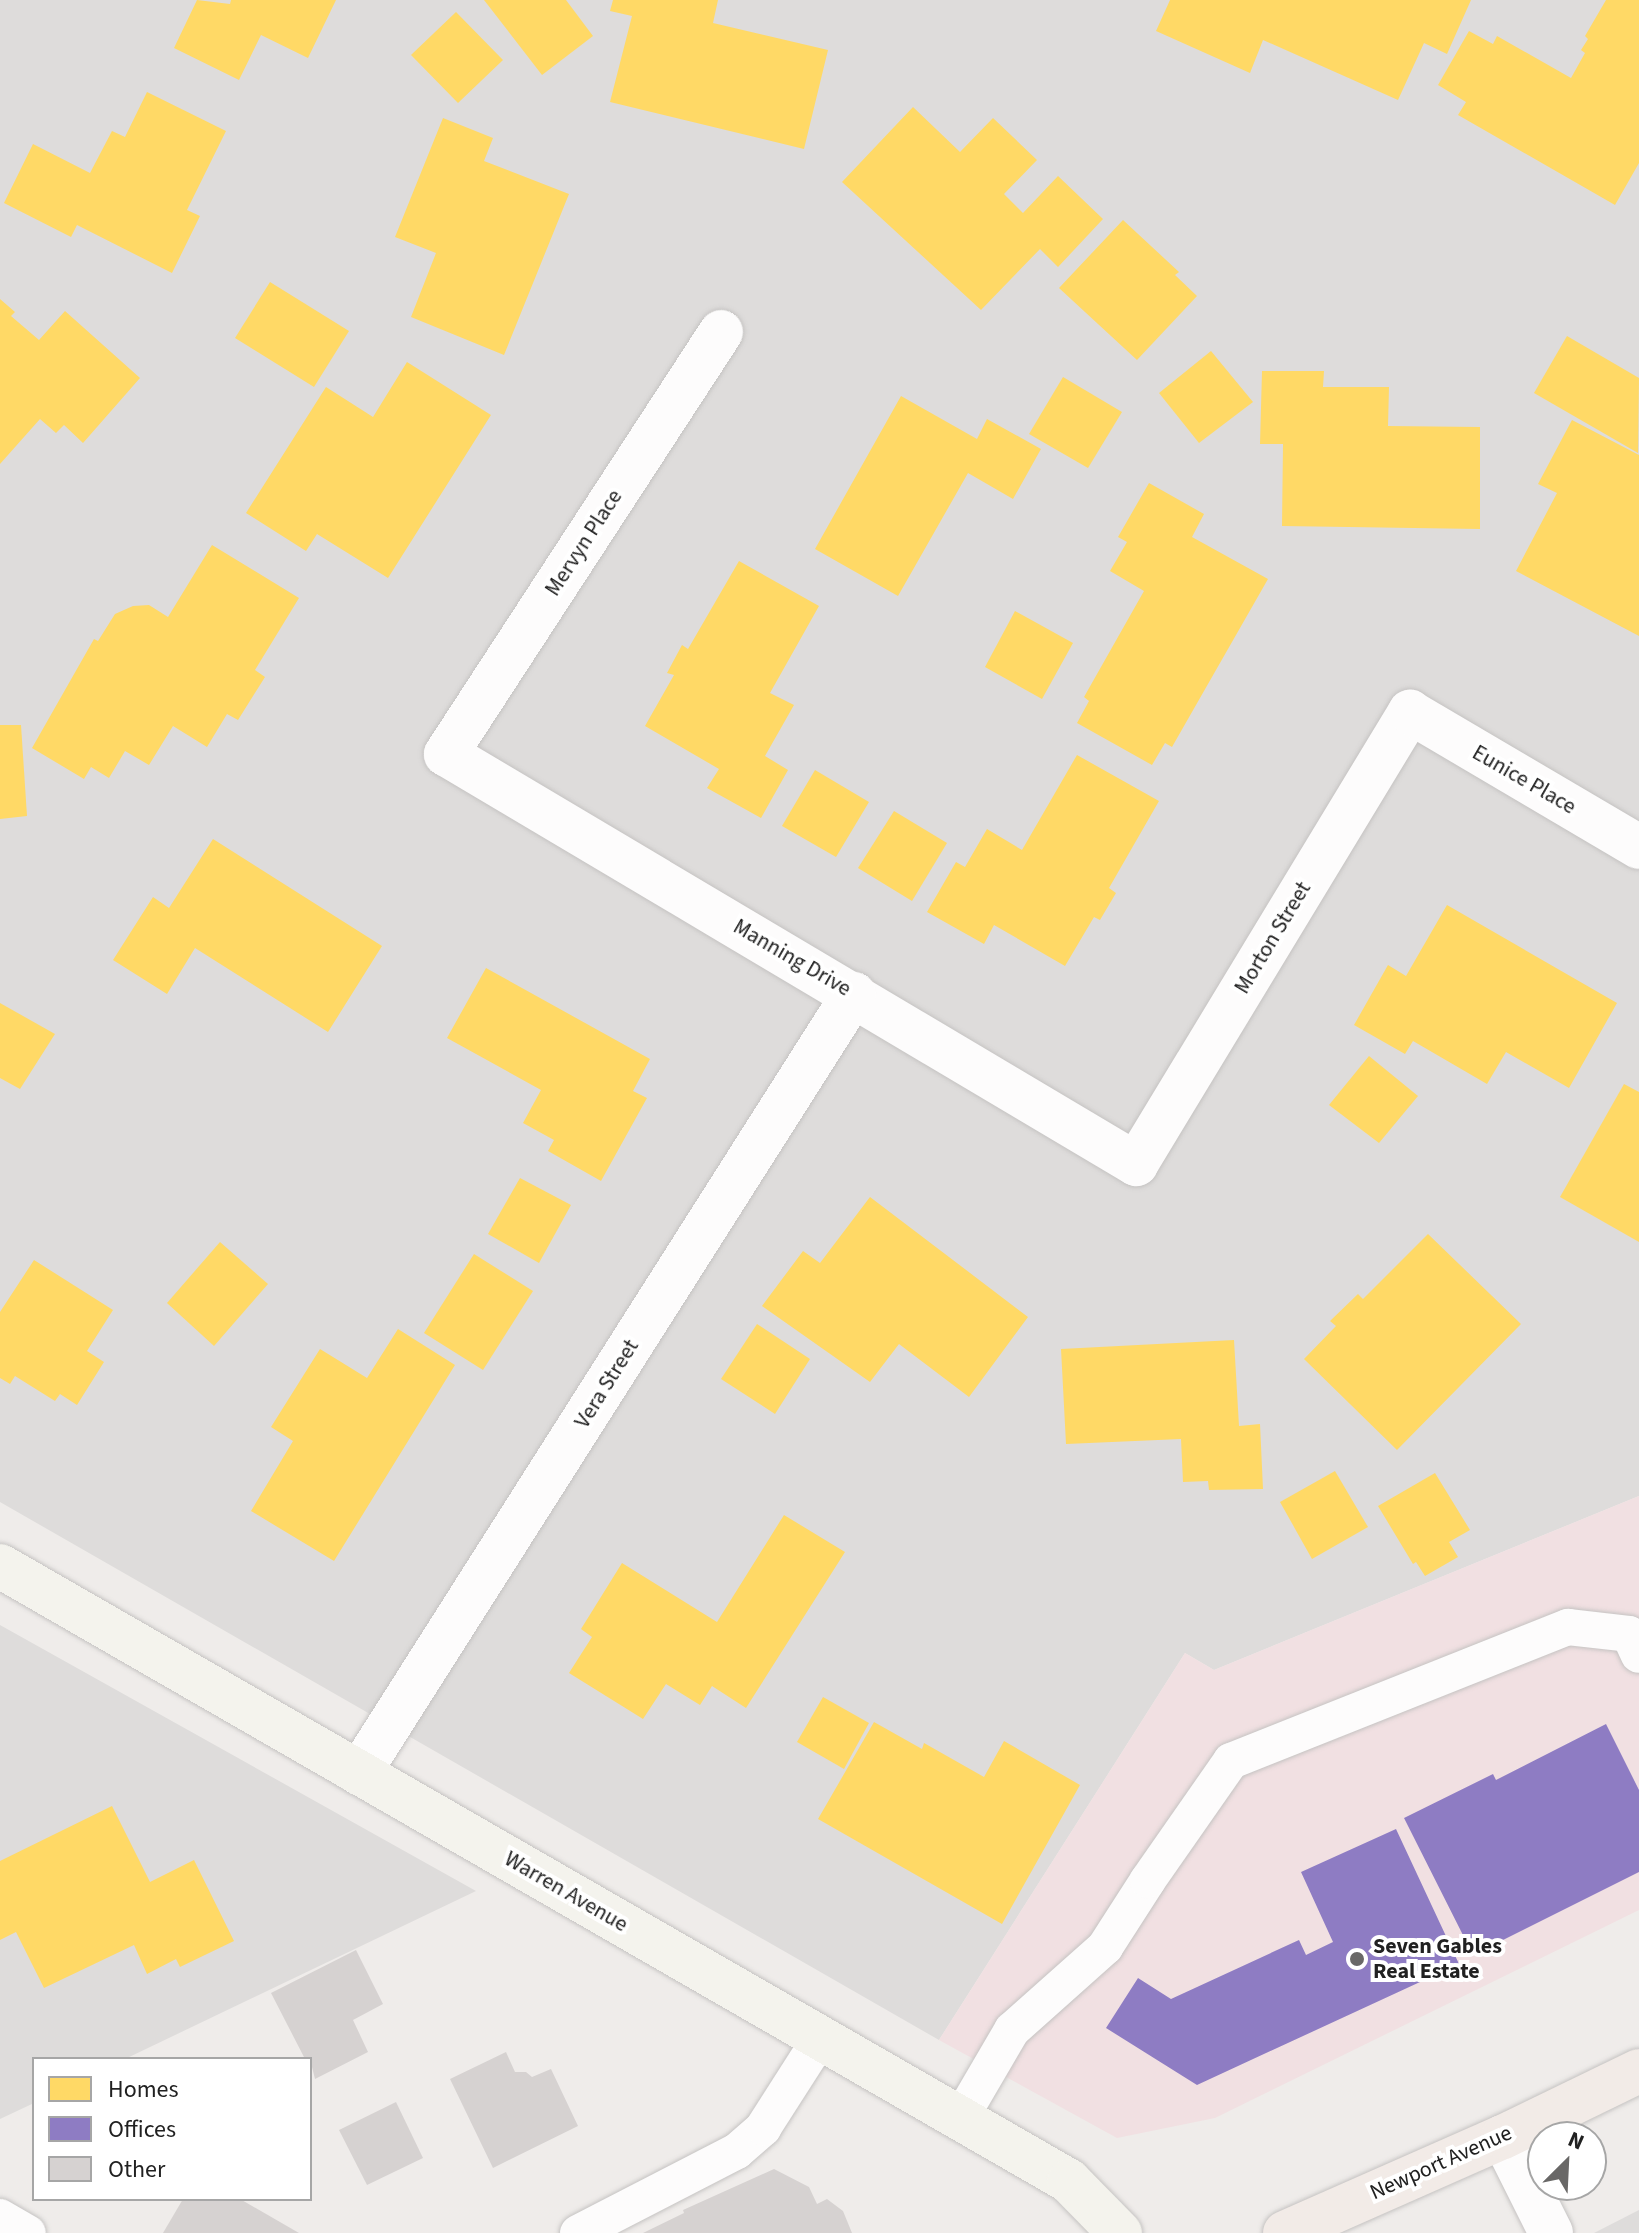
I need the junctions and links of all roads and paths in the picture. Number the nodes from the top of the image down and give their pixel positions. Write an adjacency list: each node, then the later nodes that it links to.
1 (721, 332): 3 (street, Mervyn Place)
2 (1410, 712): 4 (street, Eunice Place); 6 (street, Morton Street)
3 (446, 754): 5 (street, Manning Drive)
4 (1639, 847)
5 (854, 994): 6 (street, Manning Drive); 9 (street, Vera Street)
6 (1136, 1164)
7 (0, 1566): 9 (street, Warren Avenue)
8 (1639, 1655): 12 (lane)
9 (359, 1773): 10 (street, Warren Avenue)
10 (820, 2039): 12 (street, Warren Avenue); 16 (lane)
11 (1639, 2071): 13 (main road, Newport Avenue)
12 (960, 2119): 17 (street, Warren Avenue)
13 (1503, 2137): 18 (main road, Newport Avenue); 19 (street)
14 (0, 2217): 15 (lane)
15 (28, 2233)
16 (578, 2233)
17 (1120, 2233)
18 (1285, 2233)
19 (1551, 2233)

